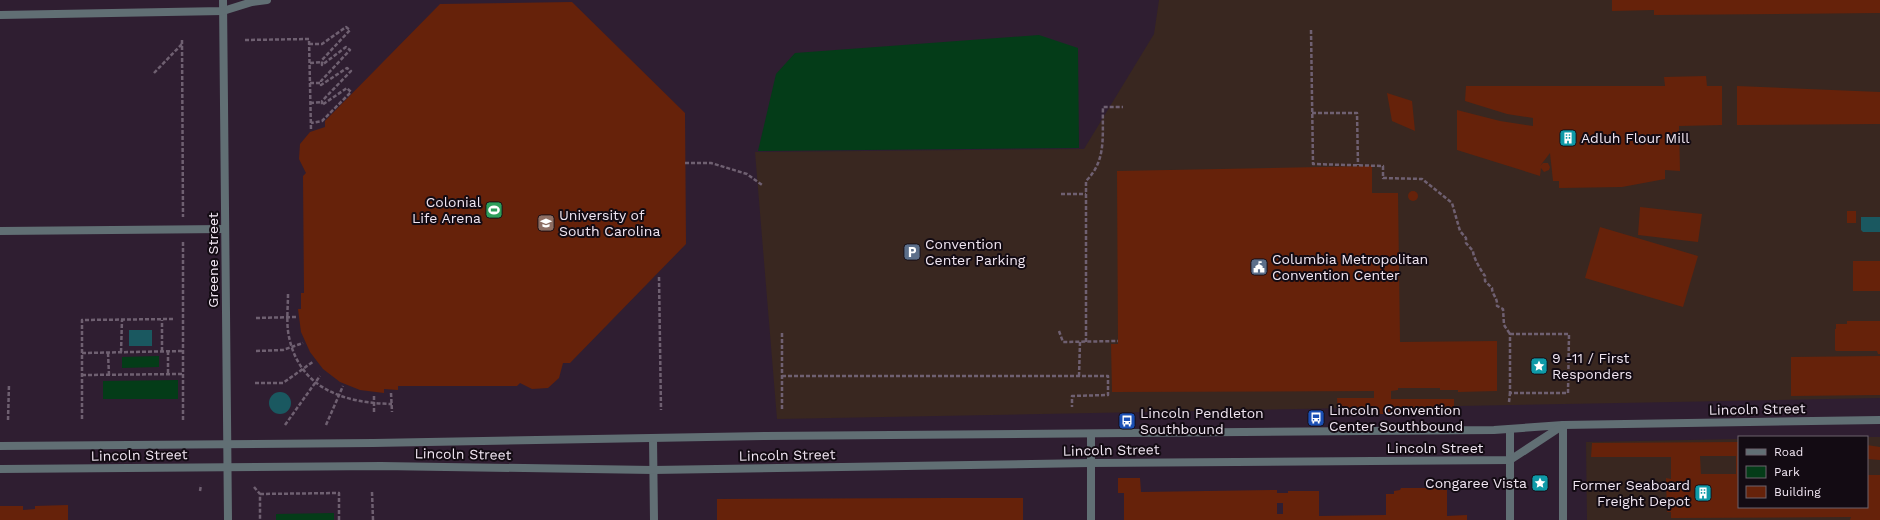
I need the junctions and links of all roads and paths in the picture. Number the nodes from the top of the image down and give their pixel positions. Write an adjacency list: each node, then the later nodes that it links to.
1 (223, 0): 3 (street, Greene Street)
2 (267, 0): 3 (street)
3 (223, 11): 4 (street); 25 (street, Greene Street)
4 (0, 15)
5 (1311, 30): 17 (path)
6 (245, 40): 8 (path)
7 (182, 44): 11 (path)
8 (309, 44): 9 (path); 10 (path)
9 (322, 62): 10 (path); 13 (path)
10 (310, 63): 12 (path)
11 (154, 73)
12 (310, 83): 13 (path); 15 (path)
13 (321, 83): 14 (path)
14 (322, 102): 15 (path); 18 (path)
15 (310, 103): 18 (path)
16 (1123, 107): 24 (path)
17 (1312, 113): 21 (path); 21 (path)
18 (311, 123): 19 (path)
19 (311, 130)
20 (685, 163): 22 (path)
21 (1358, 165): 37 (path)
22 (762, 185)
23 (1060, 194): 24 (path)
24 (1086, 194): 41 (path)
25 (225, 229): 26 (street); 84 (street, Greene Street)
26 (0, 231)
27 (659, 277): 72 (path)
28 (288, 294): 29 (path)
29 (288, 317): 30 (path); 31 (path); 42 (path)
30 (297, 317)
31 (256, 318)
32 (122, 320): 33 (path); 44 (path); 48 (path)
33 (162, 320): 34 (path); 43 (path)
34 (173, 320)
35 (1059, 331): 40 (path)
36 (782, 333): 57 (path)
37 (1510, 334): 64 (path); 64 (path)
38 (1118, 341): 41 (path)
39 (303, 342): 42 (path)
40 (1080, 342): 41 (path); 58 (path)
41 (1086, 342)
42 (292, 347): 47 (path); 51 (path)
43 (162, 350): 44 (path); 45 (path)
44 (121, 351): 49 (path)
45 (168, 351): 46 (path); 52 (path)
46 (183, 351)
47 (256, 351)
48 (82, 353): 49 (path); 55 (path)
49 (108, 353): 54 (path)
50 (314, 362): 51 (path)
51 (303, 369): 59 (path); 60 (path)
52 (168, 374): 53 (path); 54 (path)
53 (183, 374)
54 (109, 375): 55 (path)
55 (82, 376): 75 (path)
56 (320, 376): 59 (path)
57 (782, 376): 58 (path); 71 (path)
58 (1079, 376): 70 (path)
59 (315, 382): 65 (path); 78 (path)
60 (255, 383)
61 (9, 384): 76 (path)
62 (343, 386): 65 (path)
63 (391, 393): 69 (path)
64 (1510, 393): 67 (path)
65 (339, 395): 68 (path); 79 (path)
66 (374, 395): 68 (path)
67 (1509, 402)
68 (374, 403): 69 (path); 73 (path)
69 (392, 404): 74 (path)
70 (1072, 407)
71 (782, 409)
72 (661, 410)
73 (374, 412)
74 (392, 412)
75 (82, 419)
76 (8, 420)
77 (1880, 420): 80 (street, Lincoln Street)
78 (286, 425)
79 (326, 425)
80 (1563, 425): 81 (street, Lincoln Street); 86 (street); 103 (street)
81 (1510, 429): 82 (street, Lincoln Street); 86 (street)
82 (1091, 434): 83 (street, Lincoln Street); 87 (street)
83 (653, 438): 84 (street, Lincoln Street); 90 (street)
84 (227, 444): 85 (street, Lincoln Street); 88 (street, Greene Street)
85 (0, 446)
86 (1510, 460): 87 (street, Lincoln Street); 102 (street)
87 (1091, 463): 90 (street, Lincoln Street); 101 (street)
88 (227, 467): 89 (street, Lincoln Street); 90 (street, Lincoln Street); 96 (street, Greene Street)
89 (0, 469)
90 (653, 470): 100 (street)
91 (201, 485): 93 (path)
92 (254, 487): 95 (path)
93 (200, 491)
94 (372, 492): 99 (path)
95 (260, 494): 97 (path); 98 (path)
96 (228, 520)
97 (260, 520)
98 (339, 520)
99 (373, 520)
100 (654, 520)
101 (1091, 520)
102 (1510, 520)
103 (1563, 520)

